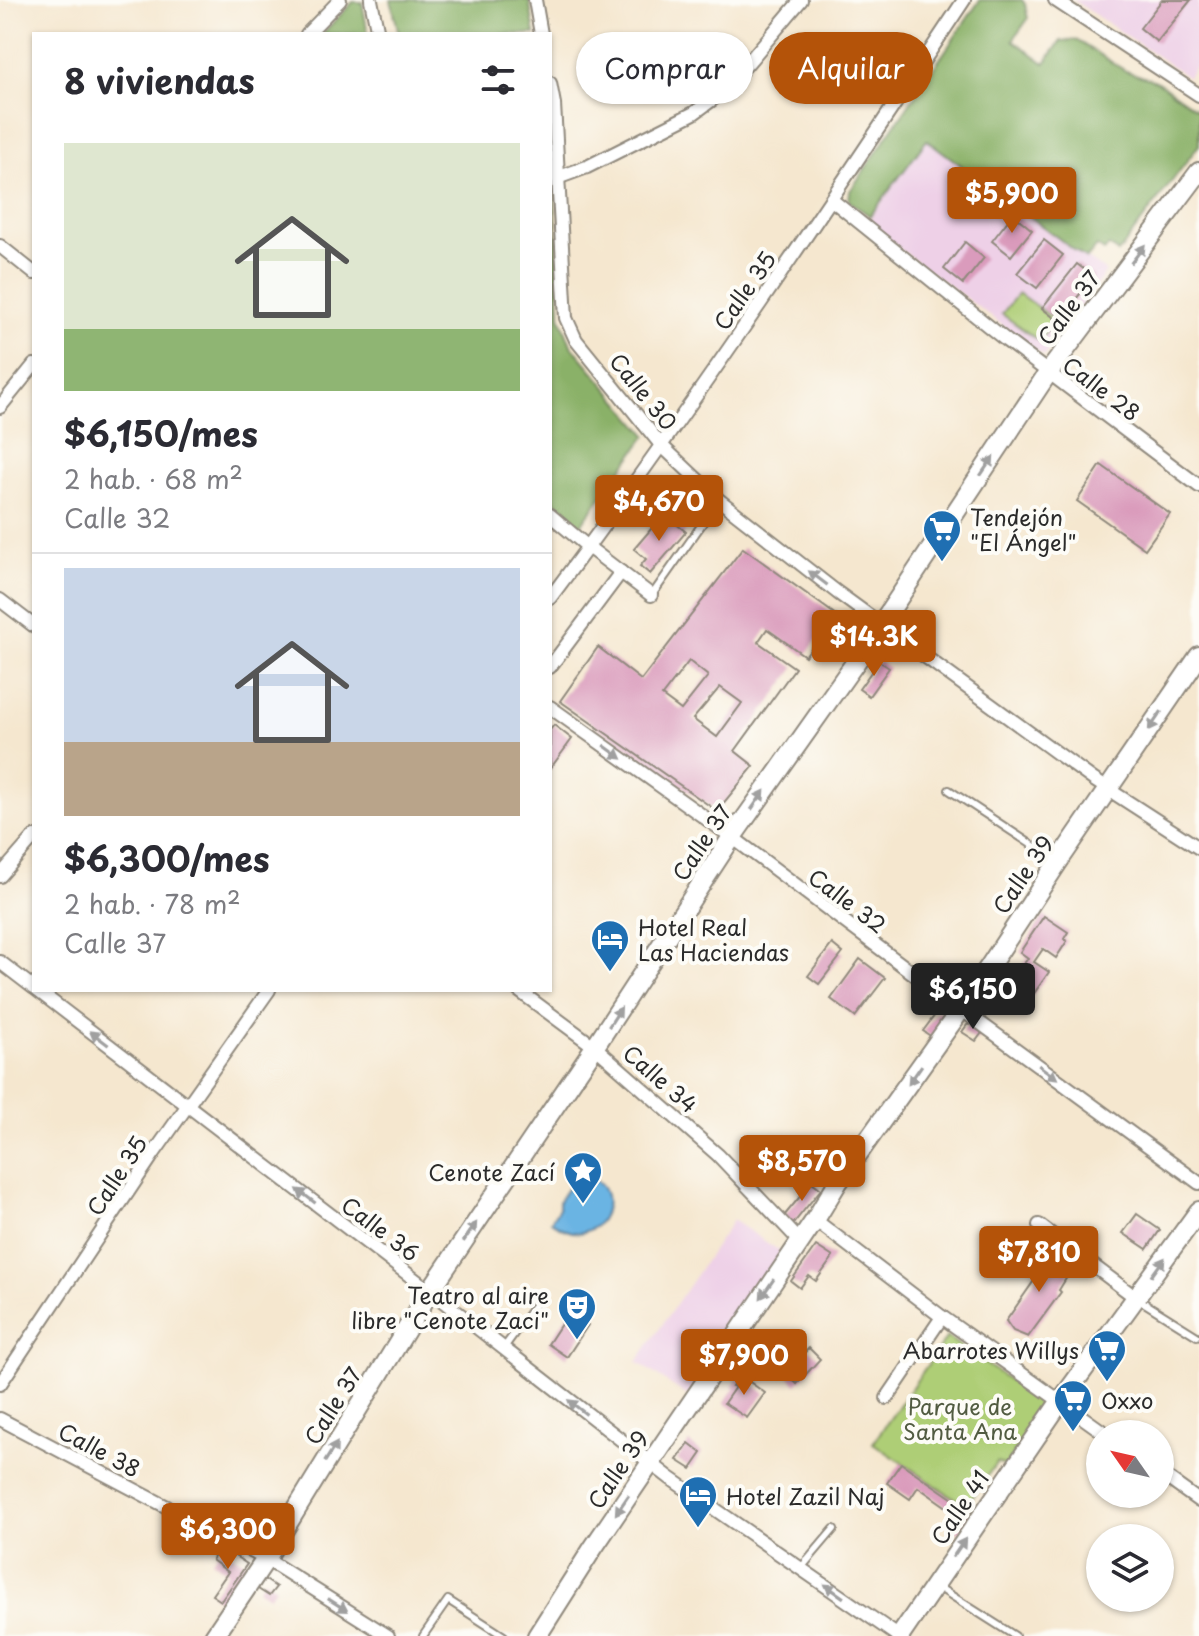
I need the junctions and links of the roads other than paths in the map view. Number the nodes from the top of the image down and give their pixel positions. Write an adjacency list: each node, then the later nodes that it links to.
1 (340, 0): 7 (street)
2 (371, 0): 8 (street)
3 (535, 0): 9 (street)
4 (801, 0): 13 (street)
5 (964, 0): 14 (street, Calle 35)
6 (1055, 0): 11 (street)
7 (309, 32)
8 (378, 32)
9 (541, 32)
10 (552, 94): 13 (street, Calle 30)
11 (1199, 95)
12 (1199, 172): 18 (street, Calle 37, one-way to 12)
13 (557, 178): 20 (street, Calle 30)
14 (832, 200): 18 (street, Calle 28); 20 (street, Calle 35)
15 (0, 246): 16 (street)
16 (32, 271)
17 (32, 367): 19 (street)
18 (1048, 373): 21 (street, Calle 28); 30 (street, Calle 37, one-way to 18)
19 (0, 407)
20 (661, 445): 22 (street, Calle 30); 24 (street, Calle 35)
21 (1198, 485)
22 (719, 500): 27 (lane); 30 (street, Calle 30, one-way to 22)
23 (552, 517): 24 (street)
24 (588, 547): 25 (street); 26 (street, Calle 35)
25 (621, 572): 27 (street); 32 (street)
26 (552, 595)
27 (651, 595)
28 (0, 600): 29 (street)
29 (32, 624)
30 (882, 624): 35 (street, Calle 30); 36 (street, Calle 37, one-way to 30)
31 (1199, 656): 35 (street, Calle 39, one-way to 35)
32 (552, 664)
33 (552, 708): 36 (street, Calle 32, one-way to 36)
34 (949, 790): 39 (lane)
35 (1109, 790): 38 (street, Calle 30); 39 (street, Calle 39)
36 (732, 837): 46 (street, Calle 32); 47 (street, Calle 37, one-way to 36)
37 (32, 839): 40 (street)
38 (1199, 848)
39 (1058, 862): 46 (street, Calle 39)
40 (0, 876)
41 (0, 962): 42 (street, Calle 36)
42 (32, 987)
43 (39, 992): 48 (street, Calle 36, one-way to 43)
44 (268, 992): 48 (street, Calle 35)
45 (521, 992): 47 (street, Calle 34)
46 (962, 1008): 49 (street, Calle 32, one-way to 49); 51 (street, Calle 39, one-way to 51)
47 (595, 1047): 53 (street, Calle 34); 54 (street, Calle 37, one-way to 47)
48 (188, 1105): 54 (street, Calle 36, one-way to 48); 62 (street, Calle 35)
49 (1199, 1183)
50 (1199, 1211): 55 (street, Calle 41, one-way to 50)
51 (815, 1220): 53 (street, Calle 39); 57 (street)
52 (1039, 1225): 55 (street)
53 (802, 1240): 58 (street, Calle 39, one-way to 58)
54 (430, 1291): 60 (street, Calle 36); 71 (street, Calle 37, one-way to 54)
55 (1135, 1297): 59 (lane); 64 (street, Calle 41)
56 (540, 1298): 60 (lane)
57 (942, 1317): 63 (street); 64 (street)
58 (742, 1328): 61 (lane); 67 (street, Calle 39)
59 (1197, 1336)
60 (503, 1349): 67 (street, Calle 36, one-way to 60)
61 (787, 1359)
62 (0, 1384)
63 (887, 1398)
64 (1060, 1402): 66 (street); 73 (street, Calle 41, one-way to 64)
65 (0, 1419): 71 (street, Calle 38)
66 (1086, 1420)
67 (650, 1463): 72 (street, Calle 36); 78 (street, Calle 39, one-way to 78)
68 (1174, 1483): 69 (street)
69 (1199, 1501)
70 (834, 1529): 72 (lane)
71 (266, 1559): 74 (street, Calle 37); 75 (street, Calle 38, one-way to 75)
72 (801, 1568): 79 (street, Calle 36, one-way to 72)
73 (935, 1585): 79 (street, Calle 41); 80 (lane)
74 (214, 1636)
75 (388, 1636)
76 (423, 1636): 77 (lane)
77 (504, 1636)
78 (537, 1636)
79 (899, 1636)
80 (1015, 1636)

